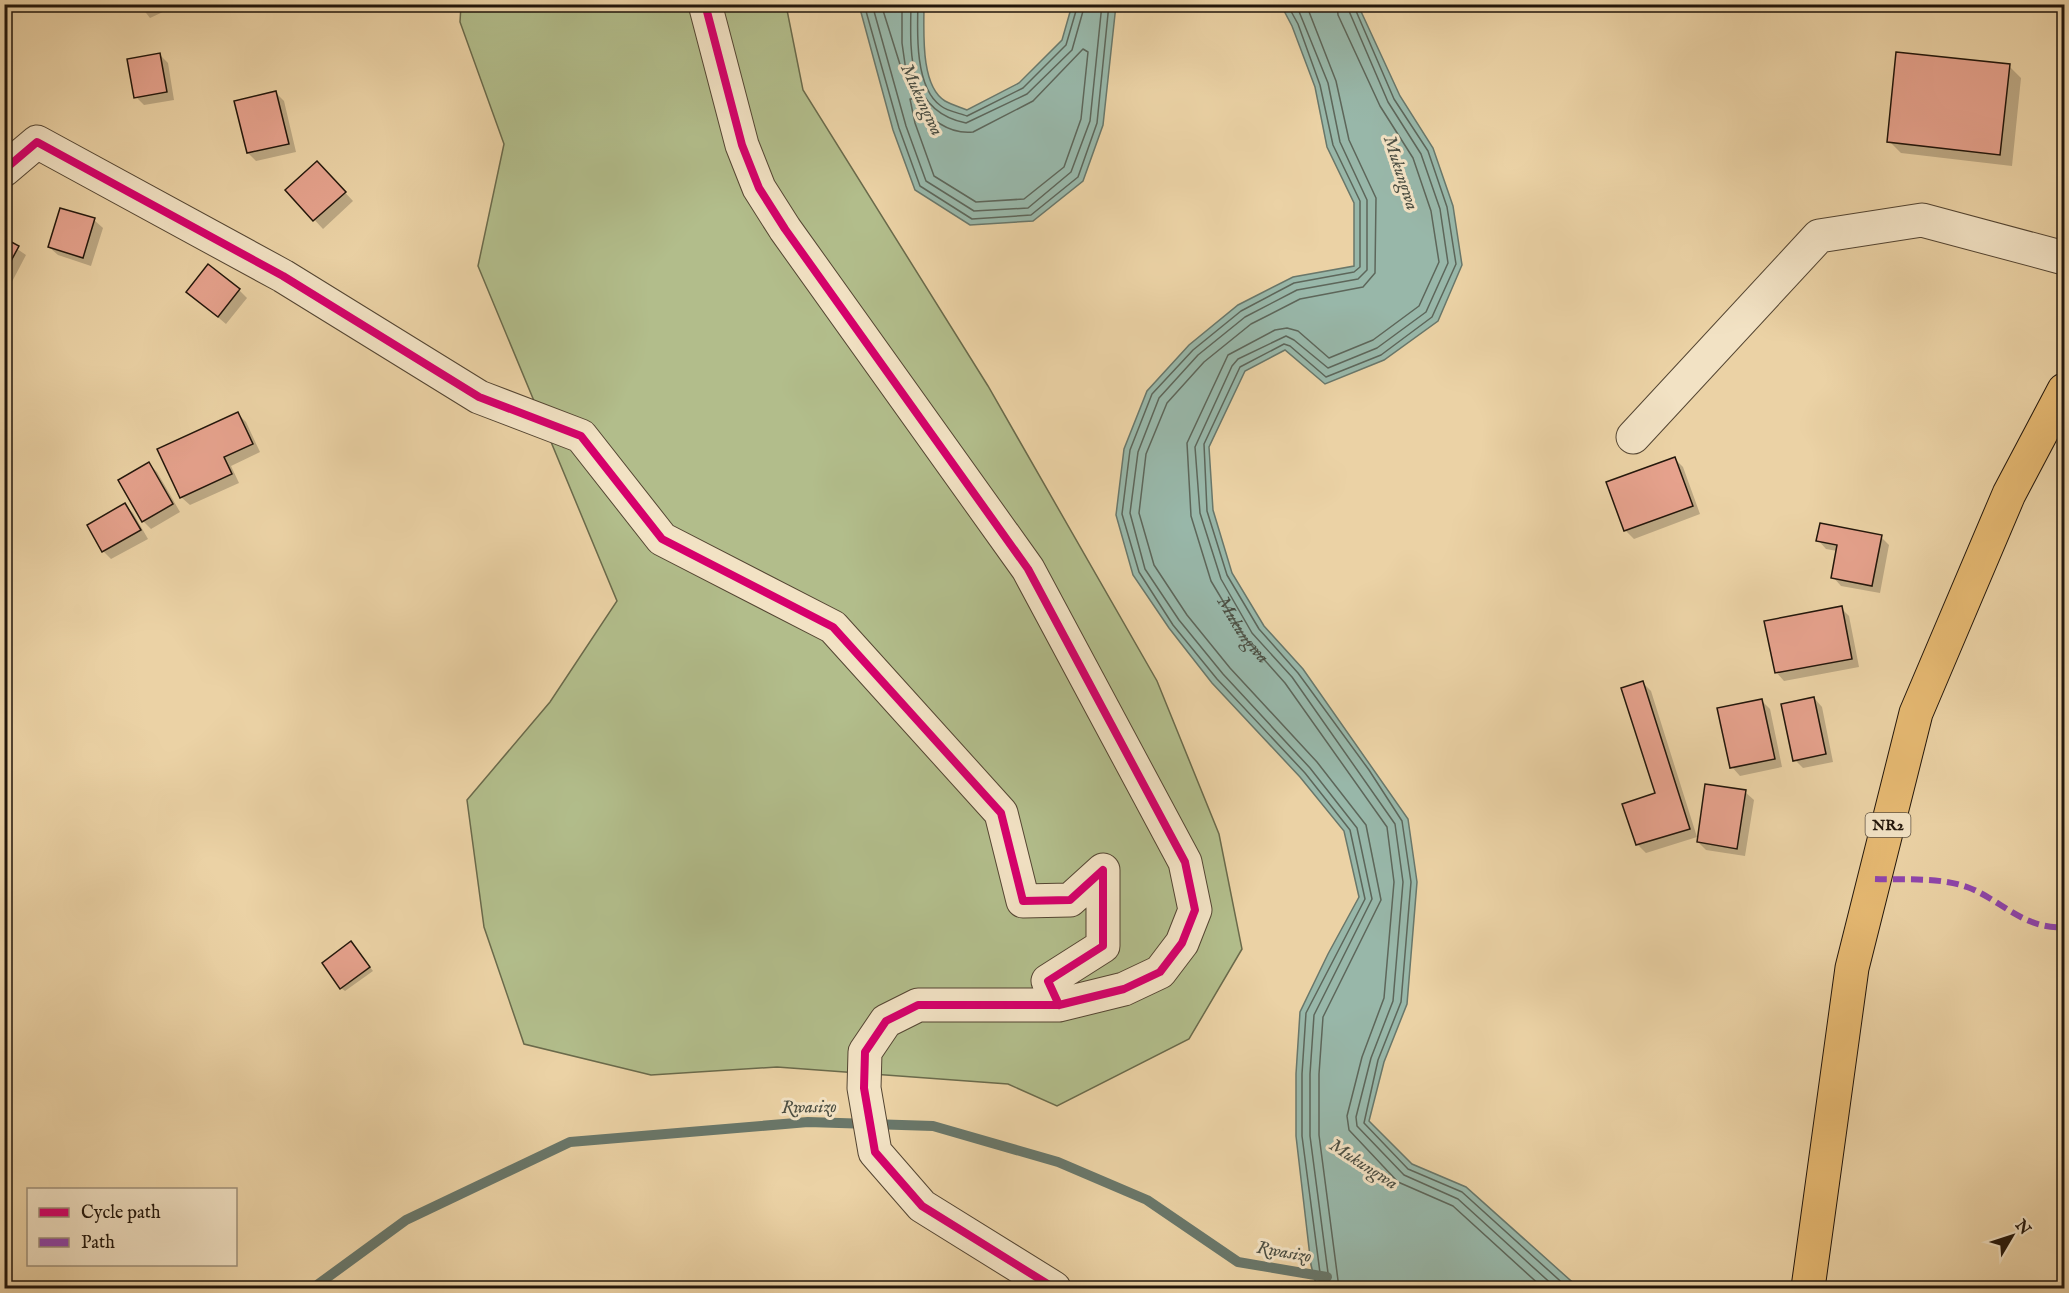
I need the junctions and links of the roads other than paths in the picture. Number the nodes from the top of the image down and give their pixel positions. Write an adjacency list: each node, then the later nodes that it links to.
1 (705, 4): 6 (street)
2 (4, 170): 6 (street)
3 (2064, 258): 5 (street)
4 (2064, 390): 8 (highway, NR2)
5 (1633, 437)
6 (1059, 1005): 7 (street)
7 (1054, 1288)
8 (1808, 1288)

